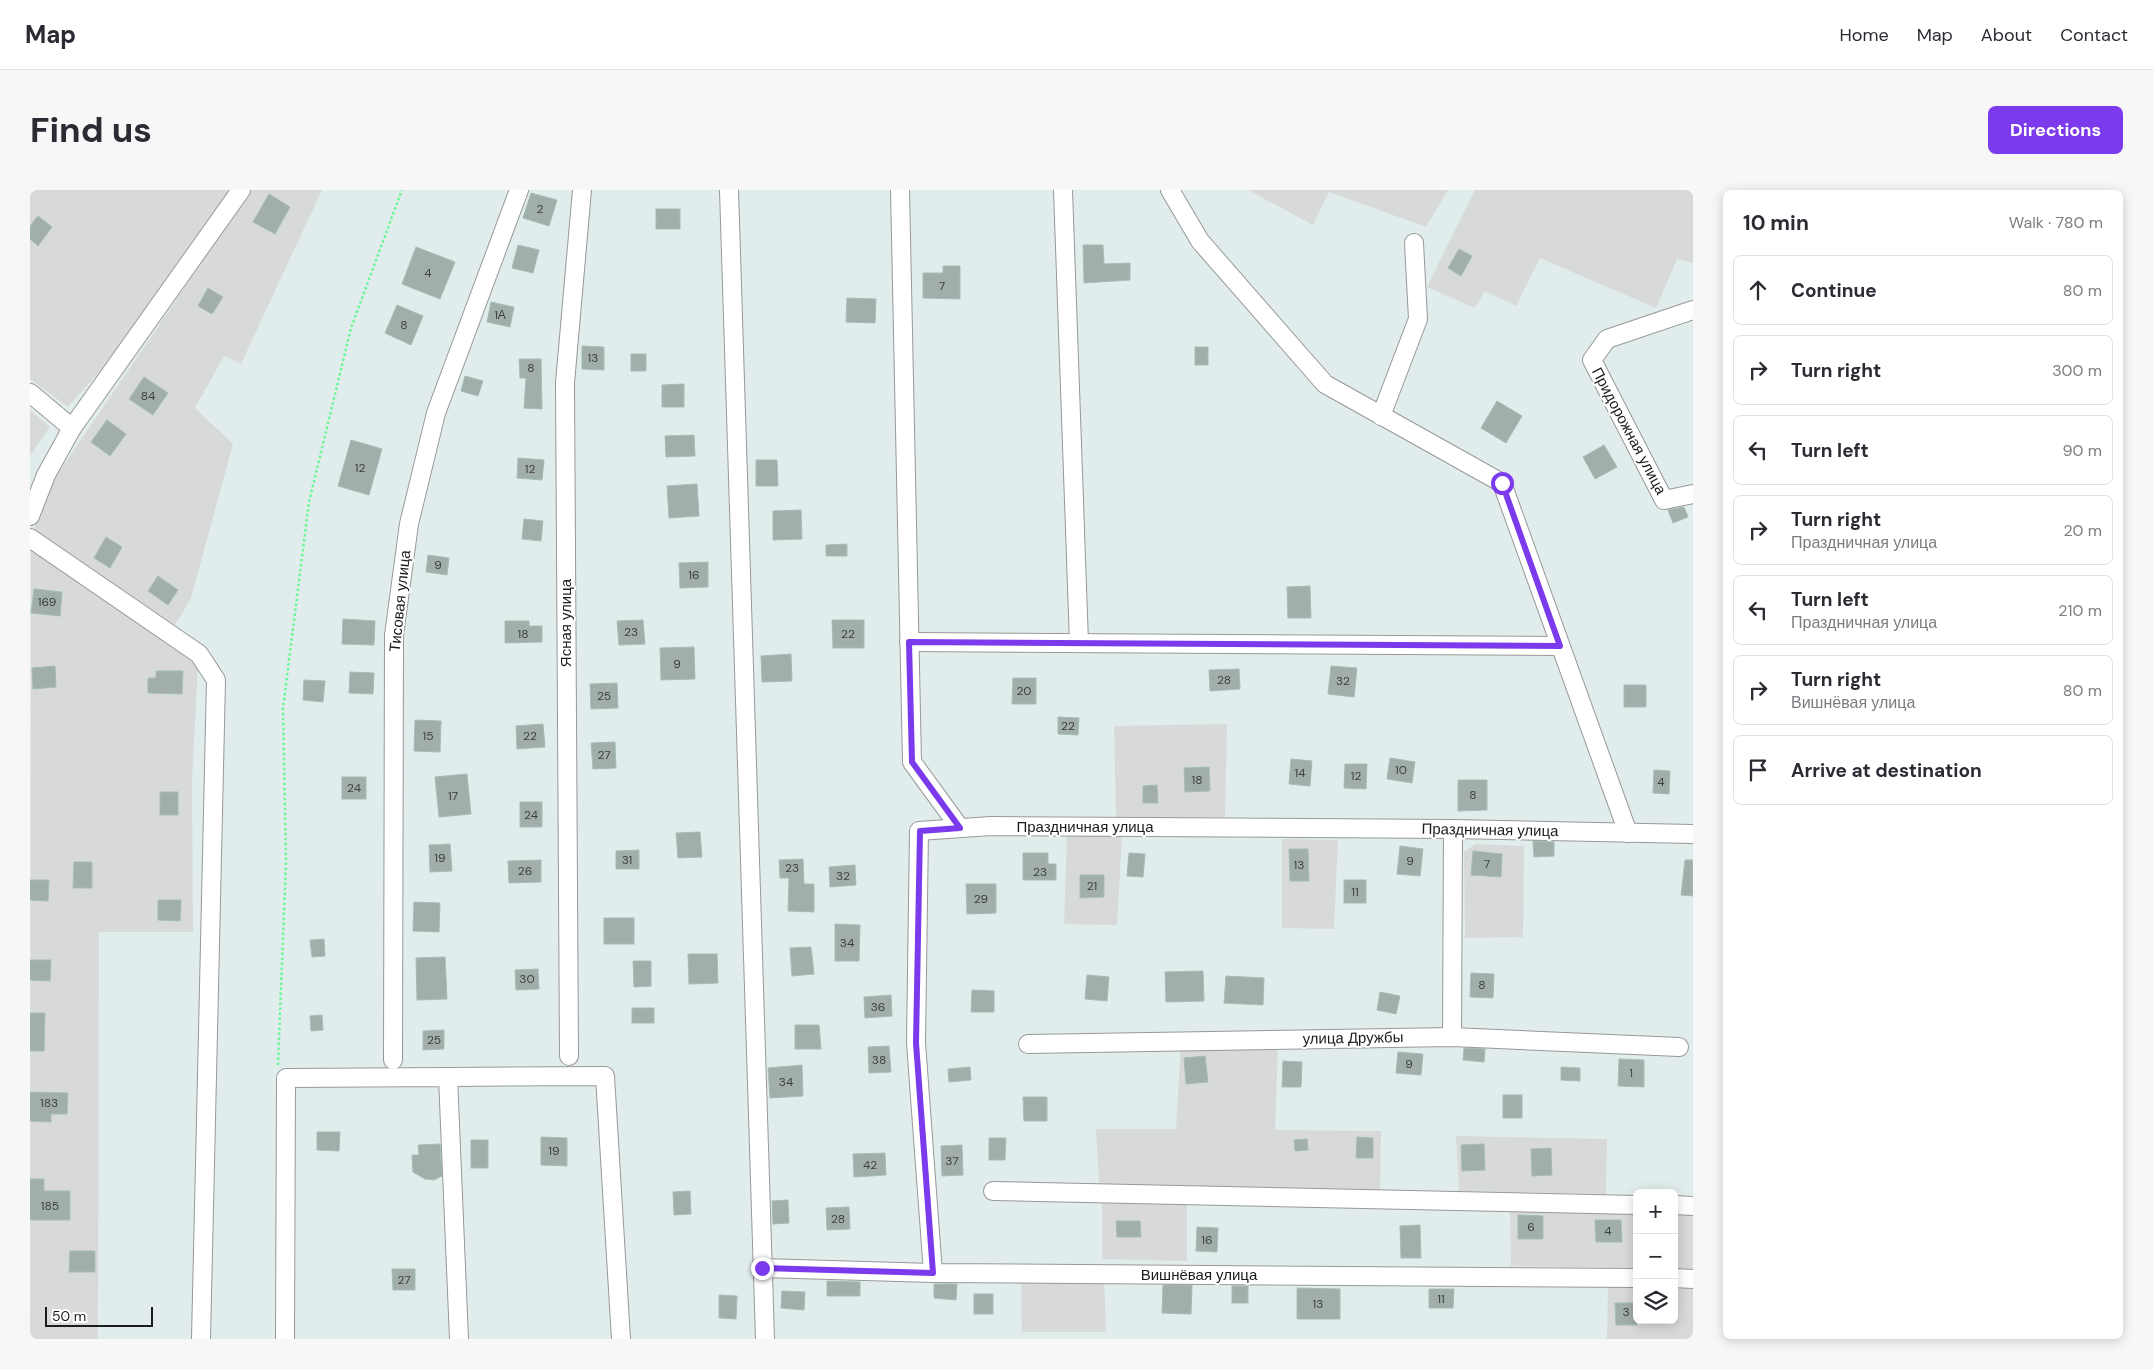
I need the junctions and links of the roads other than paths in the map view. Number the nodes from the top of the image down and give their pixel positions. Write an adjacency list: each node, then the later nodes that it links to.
1 (241, 190): 12 (street)
2 (519, 190): 29 (street, Тисовая улица)
3 (582, 190): 28 (street, Ясная улица)
4 (729, 190): 35 (street)
5 (900, 190): 18 (street)
6 (1063, 190): 19 (street)
7 (1170, 190): 11 (street)
8 (1414, 243): 11 (street)
9 (1693, 310): 15 (street, Придорожная улица)
10 (30, 393): 12 (street)
11 (1381, 416): 20 (street)
12 (72, 428): 13 (street)
13 (46, 475): 14 (street); 16 (street)
14 (30, 493)
15 (1693, 494)
16 (30, 516)
17 (30, 538): 40 (street)
18 (909, 642): 19 (street); 21 (street)
19 (1079, 643): 20 (street)
20 (1560, 646): 23 (street)
21 (960, 828): 22 (street, Праздничная улица); 36 (street, Праздничная улица)
22 (1453, 829): 23 (street, Праздничная улица); 25 (street)
23 (1628, 833): 24 (street, Праздничная улица)
24 (1693, 834)
25 (1452, 1037): 26 (street, улица Дружбы); 27 (street, улица Дружбы)
26 (1028, 1044)
27 (1679, 1047)
28 (569, 1056)
29 (393, 1060)
30 (448, 1077): 41 (street); 42 (street); 43 (street)
31 (993, 1191): 32 (street)
32 (1633, 1205)
33 (1678, 1205): 34 (street)
34 (1693, 1206)
35 (762, 1268): 36 (street, Вишнёвая улица); 44 (street)
36 (933, 1273): 37 (street, Вишнёвая улица)
37 (1633, 1278)
38 (1678, 1278): 39 (street)
39 (1693, 1279)
40 (201, 1339)
41 (285, 1339)
42 (459, 1339)
43 (621, 1339)
44 (765, 1339)

